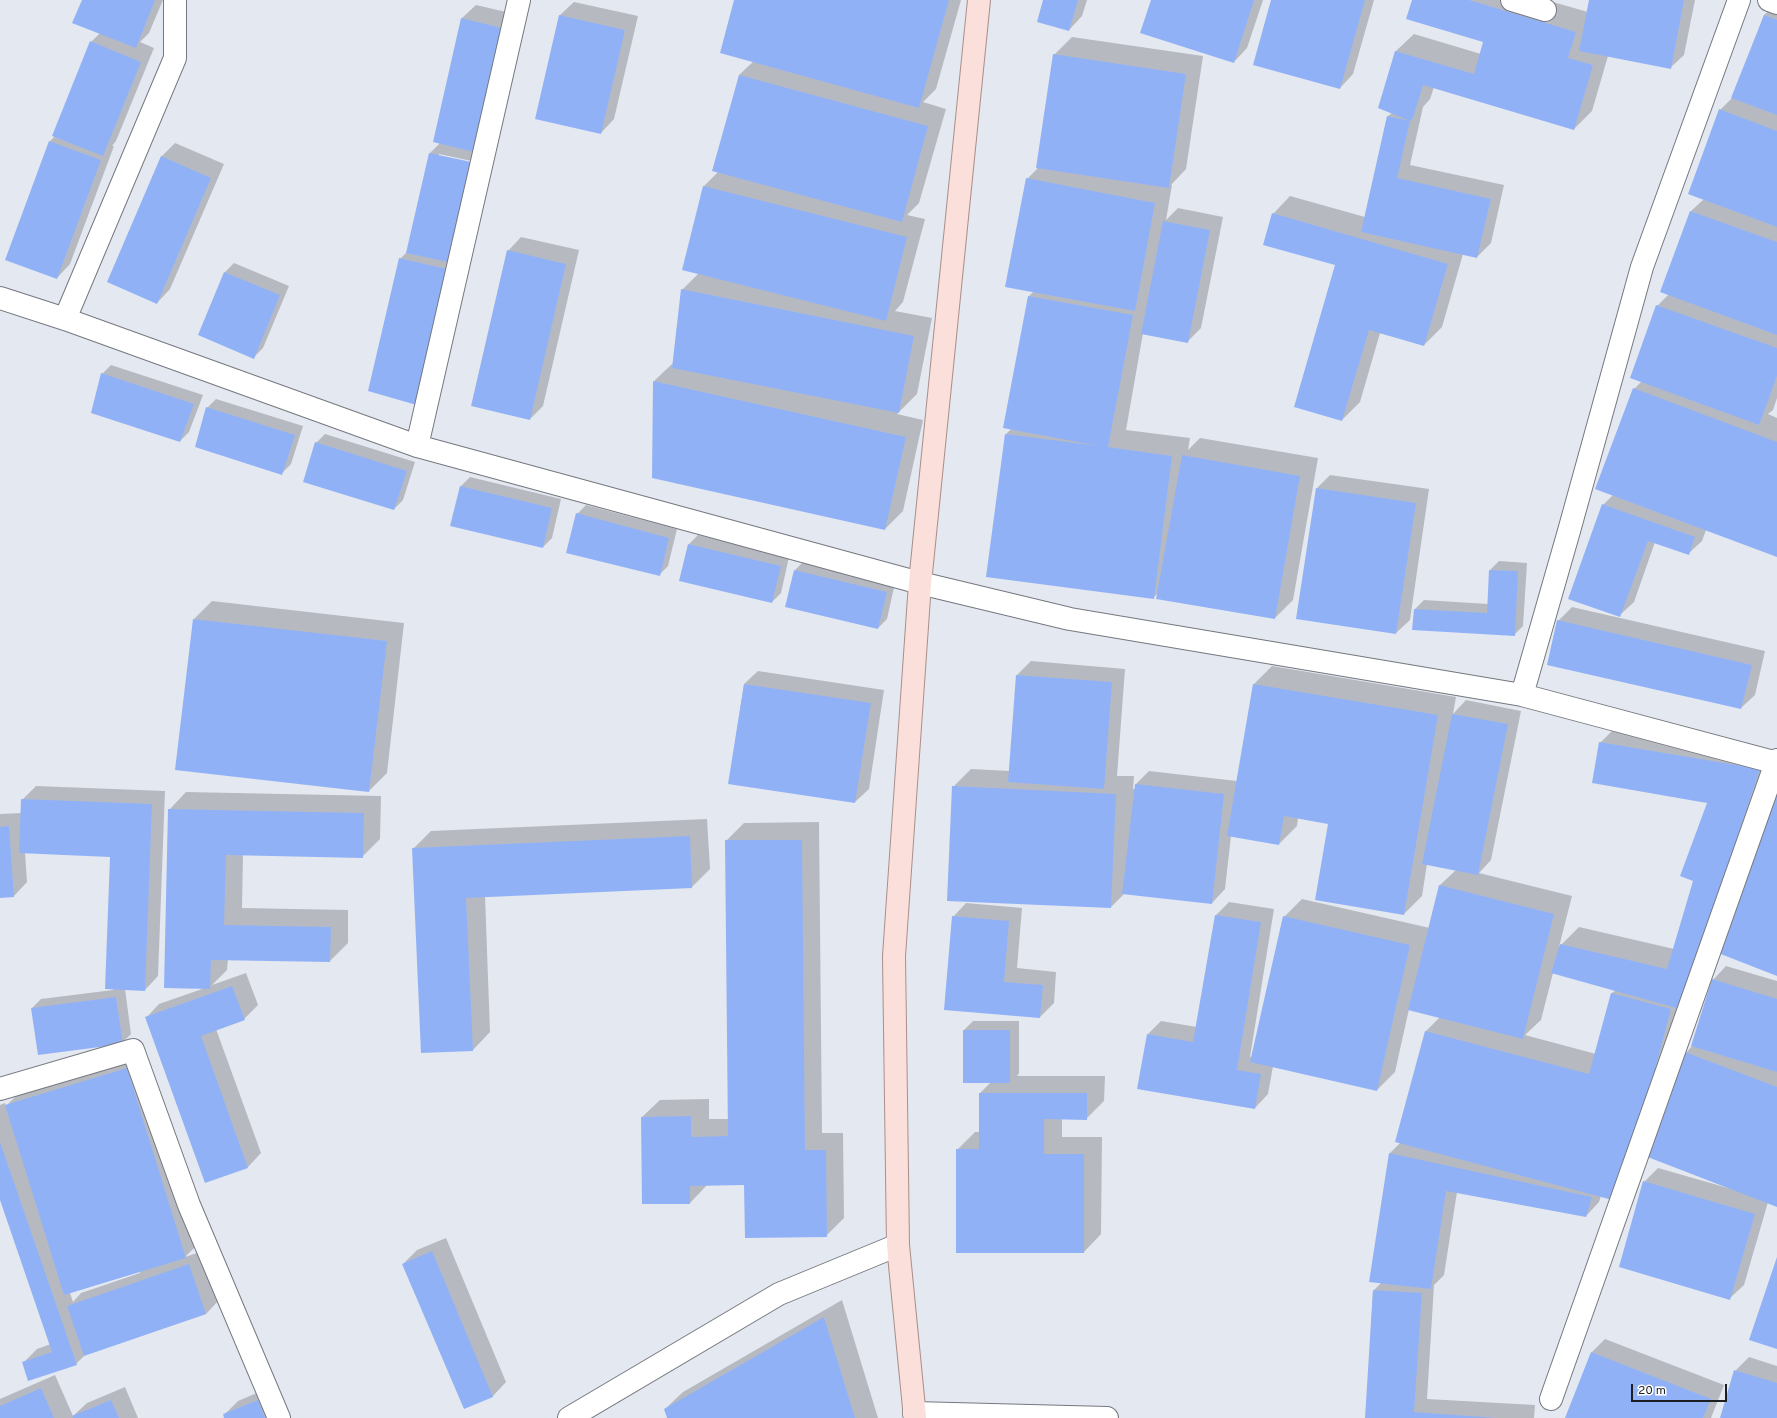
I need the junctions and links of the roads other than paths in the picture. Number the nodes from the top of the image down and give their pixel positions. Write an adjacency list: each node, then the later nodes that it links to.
1 (175, 0): 10 (street)
2 (519, 0): 11 (street)
3 (979, 0): 12 (main road)
4 (1512, 0): 8 (street)
5 (1739, 0): 13 (street)
6 (1769, 0): 7 (street)
7 (1777, 3)
8 (1545, 10)
9 (0, 298): 10 (street)
10 (65, 319): 11 (street)
11 (417, 446): 12 (street)
12 (920, 583): 13 (street); 16 (main road)
13 (1522, 695): 14 (street)
14 (1777, 762): 17 (street)
15 (0, 1089): 19 (street)
16 (898, 1245): 18 (main road); 20 (street)
17 (1551, 1399)
18 (914, 1416): 21 (street)
19 (279, 1418)
20 (569, 1418)
21 (1107, 1418)

